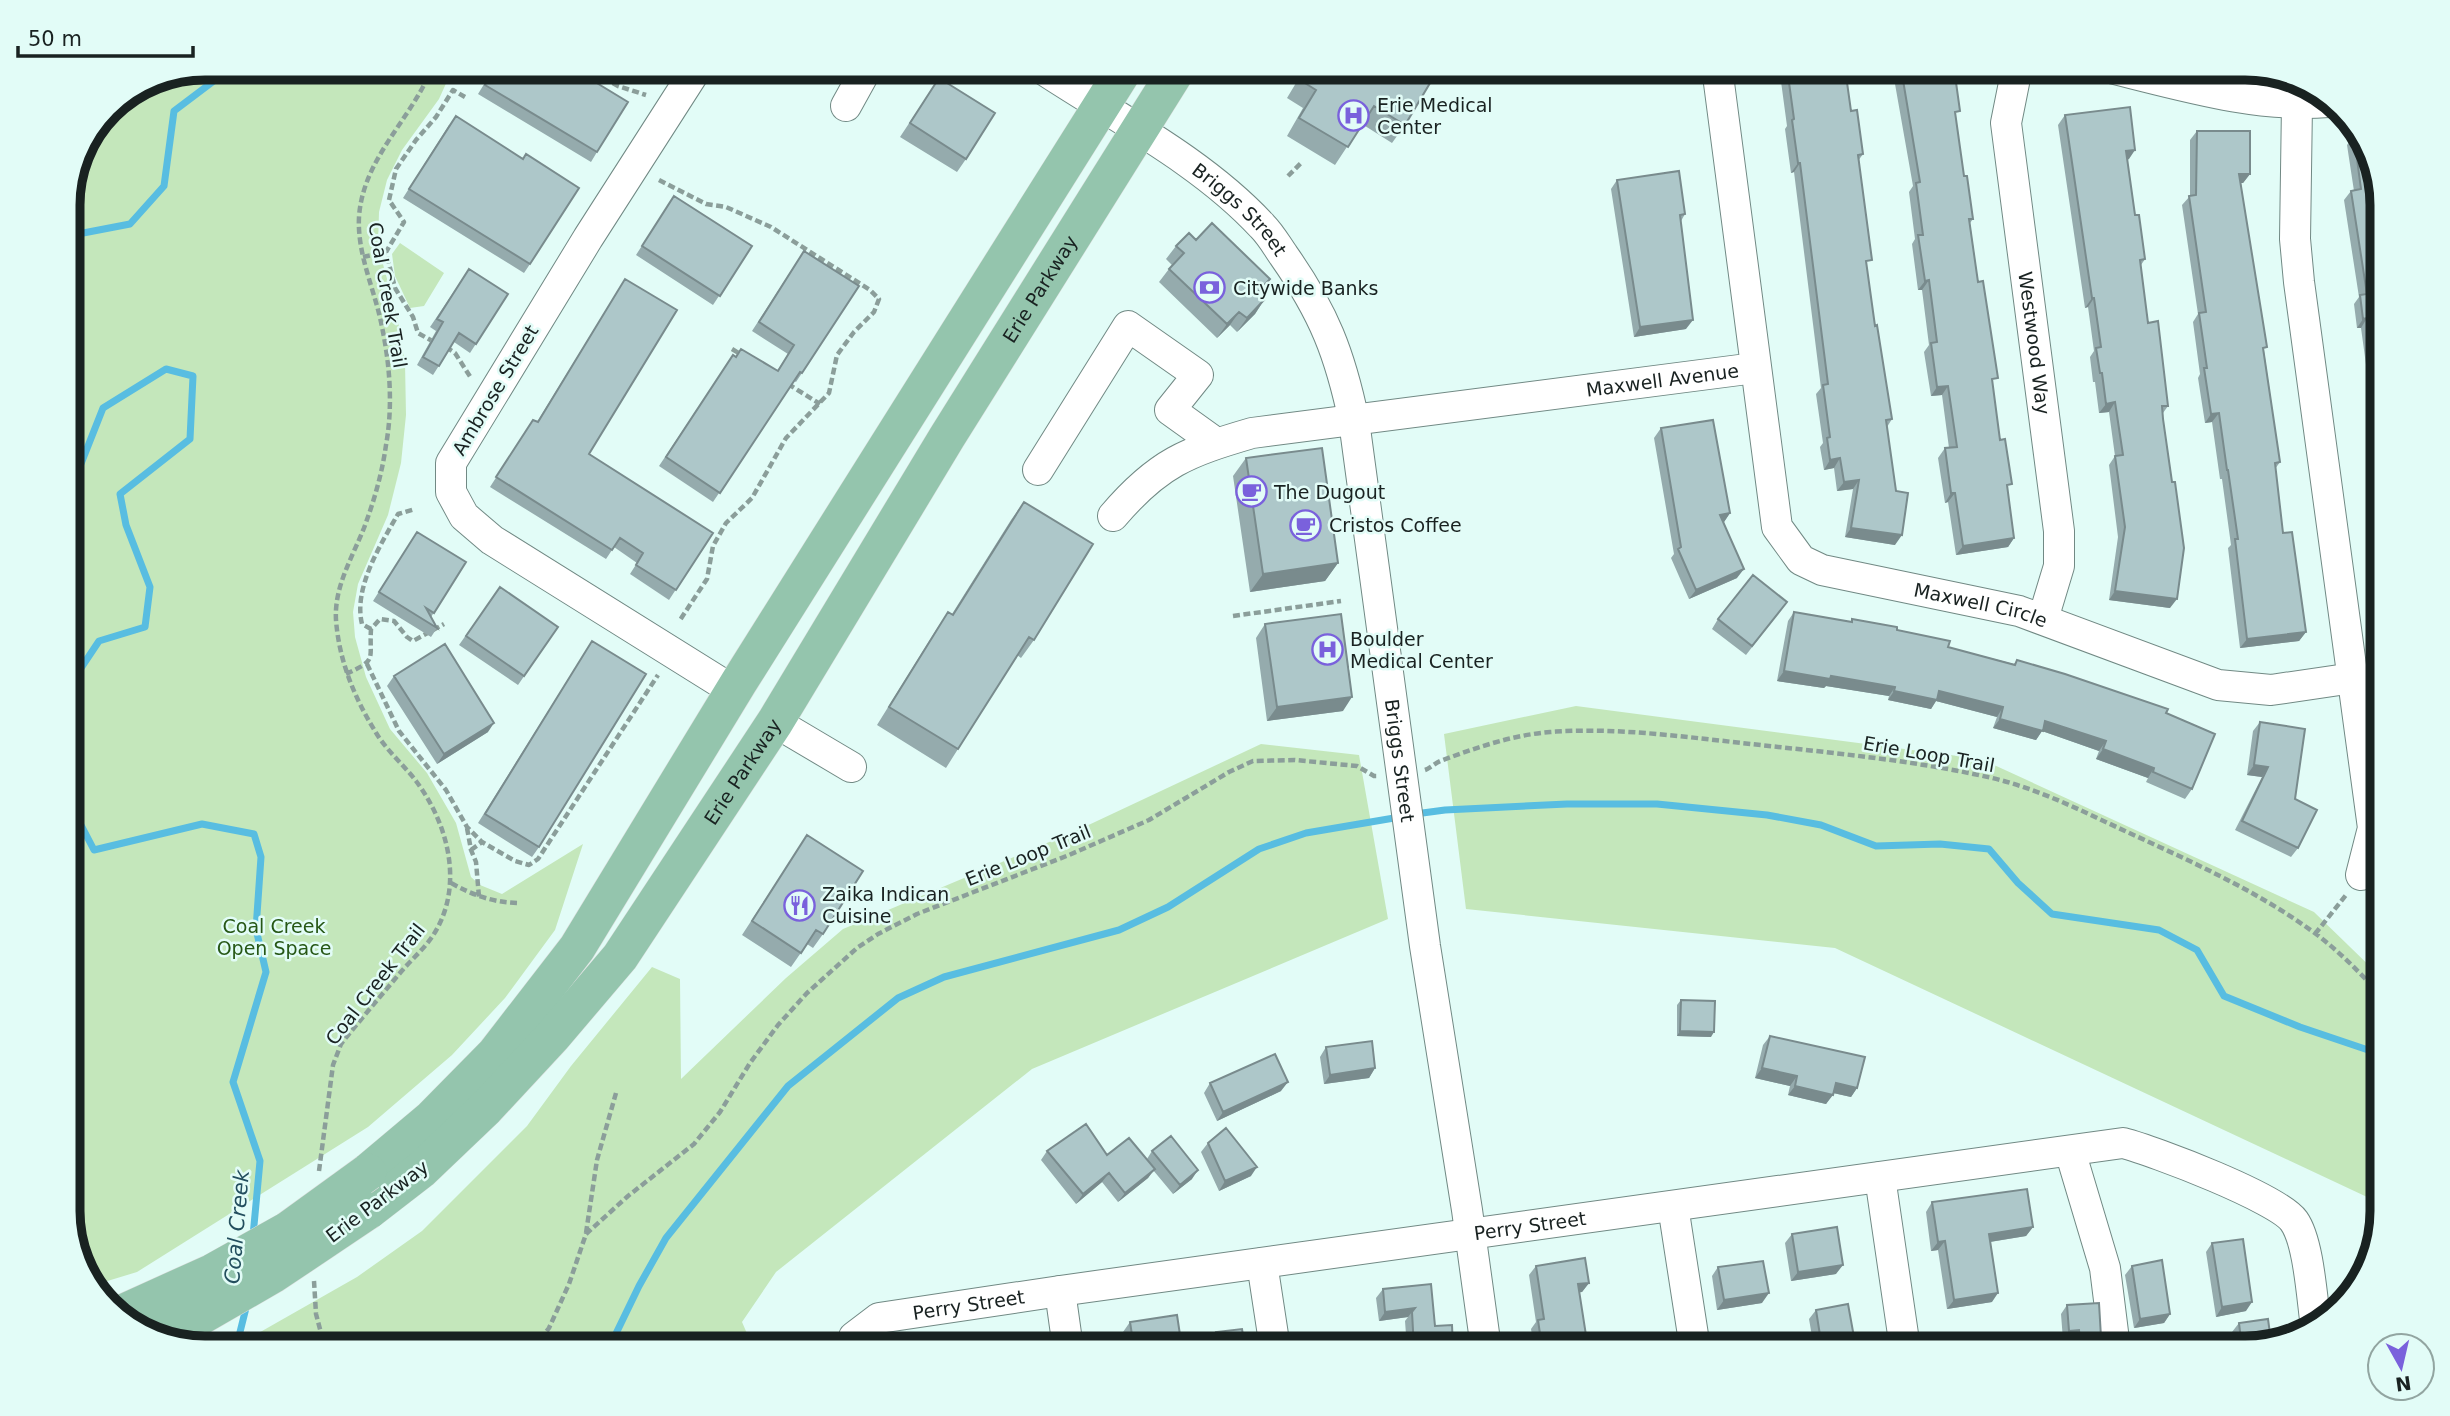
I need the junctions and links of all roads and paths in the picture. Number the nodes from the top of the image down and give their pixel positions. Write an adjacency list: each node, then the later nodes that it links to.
1 (427, 80): 22 (path, Coal Creek Trail)
2 (607, 80): 11 (path)
3 (689, 80): 44 (street, Ambrose Street)
4 (860, 80): 15 (street)
5 (1060, 80): 16 (street, Briggs Street)
6 (1117, 80): 16 (main road, Erie Parkway)
7 (1171, 80): 17 (main road, Erie Parkway)
8 (1720, 80): 25 (street, Maxwell Avenue)
9 (2015, 80): 36 (street, Westwood Way)
10 (2161, 80): 14 (street)
11 (646, 95)
12 (465, 97): 21 (path)
13 (2315, 103): 14 (street)
14 (2297, 104): 43 (street)
15 (846, 106)
16 (1101, 106): 17 (street, Briggs Street); 44 (main road, Erie Parkway)
17 (1139, 131): 29 (street, Briggs Street); 45 (main road, Erie Parkway)
18 (1301, 163): 19 (path)
19 (1288, 176)
20 (659, 180): 28 (path)
21 (386, 253): 22 (path); 26 (path)
22 (363, 257): 41 (path, Coal Creek Trail)
23 (732, 349): 24 (path)
24 (743, 356)
25 (1755, 368): 29 (street, Maxwell Avenue); 36 (street, Maxwell Circle)
26 (471, 378)
27 (787, 383): 28 (path)
28 (820, 404): 37 (path)
29 (1353, 421): 30 (street, Maxwell Avenue); 47 (street, Briggs Street)
30 (1216, 443): 31 (street); 33 (street, Maxwell Avenue)
31 (1038, 470)
32 (415, 509): 39 (path)
33 (1113, 516)
34 (1341, 601): 35 (path)
35 (1233, 616)
36 (2043, 619): 43 (street, Maxwell Circle)
37 (680, 620)
38 (444, 624): 39 (path)
39 (371, 629): 40 (path)
40 (367, 664): 41 (path); 49 (path)
41 (346, 674): 54 (path, Coal Creek Trail)
42 (658, 675): 51 (path)
43 (2353, 678): 48 (street)
44 (734, 691): 70 (main road, Erie Parkway, bridge)
45 (775, 722): 46 (street); 72 (main road, Erie Parkway, bridge)
46 (851, 768)
47 (1402, 778): 58 (path, Erie Loop Trail); 65 (path, Erie Loop Trail); 66 (street, Briggs Street)
48 (2370, 802)
49 (467, 827): 51 (path); 52 (path)
50 (2370, 841): 53 (street)
51 (482, 842): 52 (path)
52 (471, 850): 55 (path)
53 (2361, 876)
54 (450, 883): 55 (path); 63 (path, Coal Creek Trail)
55 (479, 898): 56 (path)
56 (517, 903)
57 (2338, 905): 58 (path)
58 (2315, 934): 59 (path, Erie Loop Trail)
59 (2370, 983)
60 (616, 1093): 65 (path)
61 (2070, 1151): 62 (street, Perry Street); 71 (street, Perry Street); 81 (street)
62 (1880, 1177): 64 (street, Perry Street); 80 (street)
63 (318, 1181)
64 (1673, 1206): 66 (street, Perry Street); 79 (street)
65 (586, 1234): 74 (path, Erie Loop Trail)
66 (1470, 1235): 67 (street, Perry Street); 78 (street, Briggs Street)
67 (1262, 1263): 69 (street, Perry Street); 77 (street)
68 (314, 1272): 73 (path)
69 (1060, 1291): 75 (street, Perry Street); 76 (street)
70 (130, 1309)
71 (2314, 1314)
72 (168, 1329)
73 (322, 1336)
74 (543, 1336)
75 (855, 1336)
76 (1067, 1336)
77 (1273, 1336)
78 (1484, 1336)
79 (1693, 1336)
80 (1903, 1336)
81 (2114, 1336)

